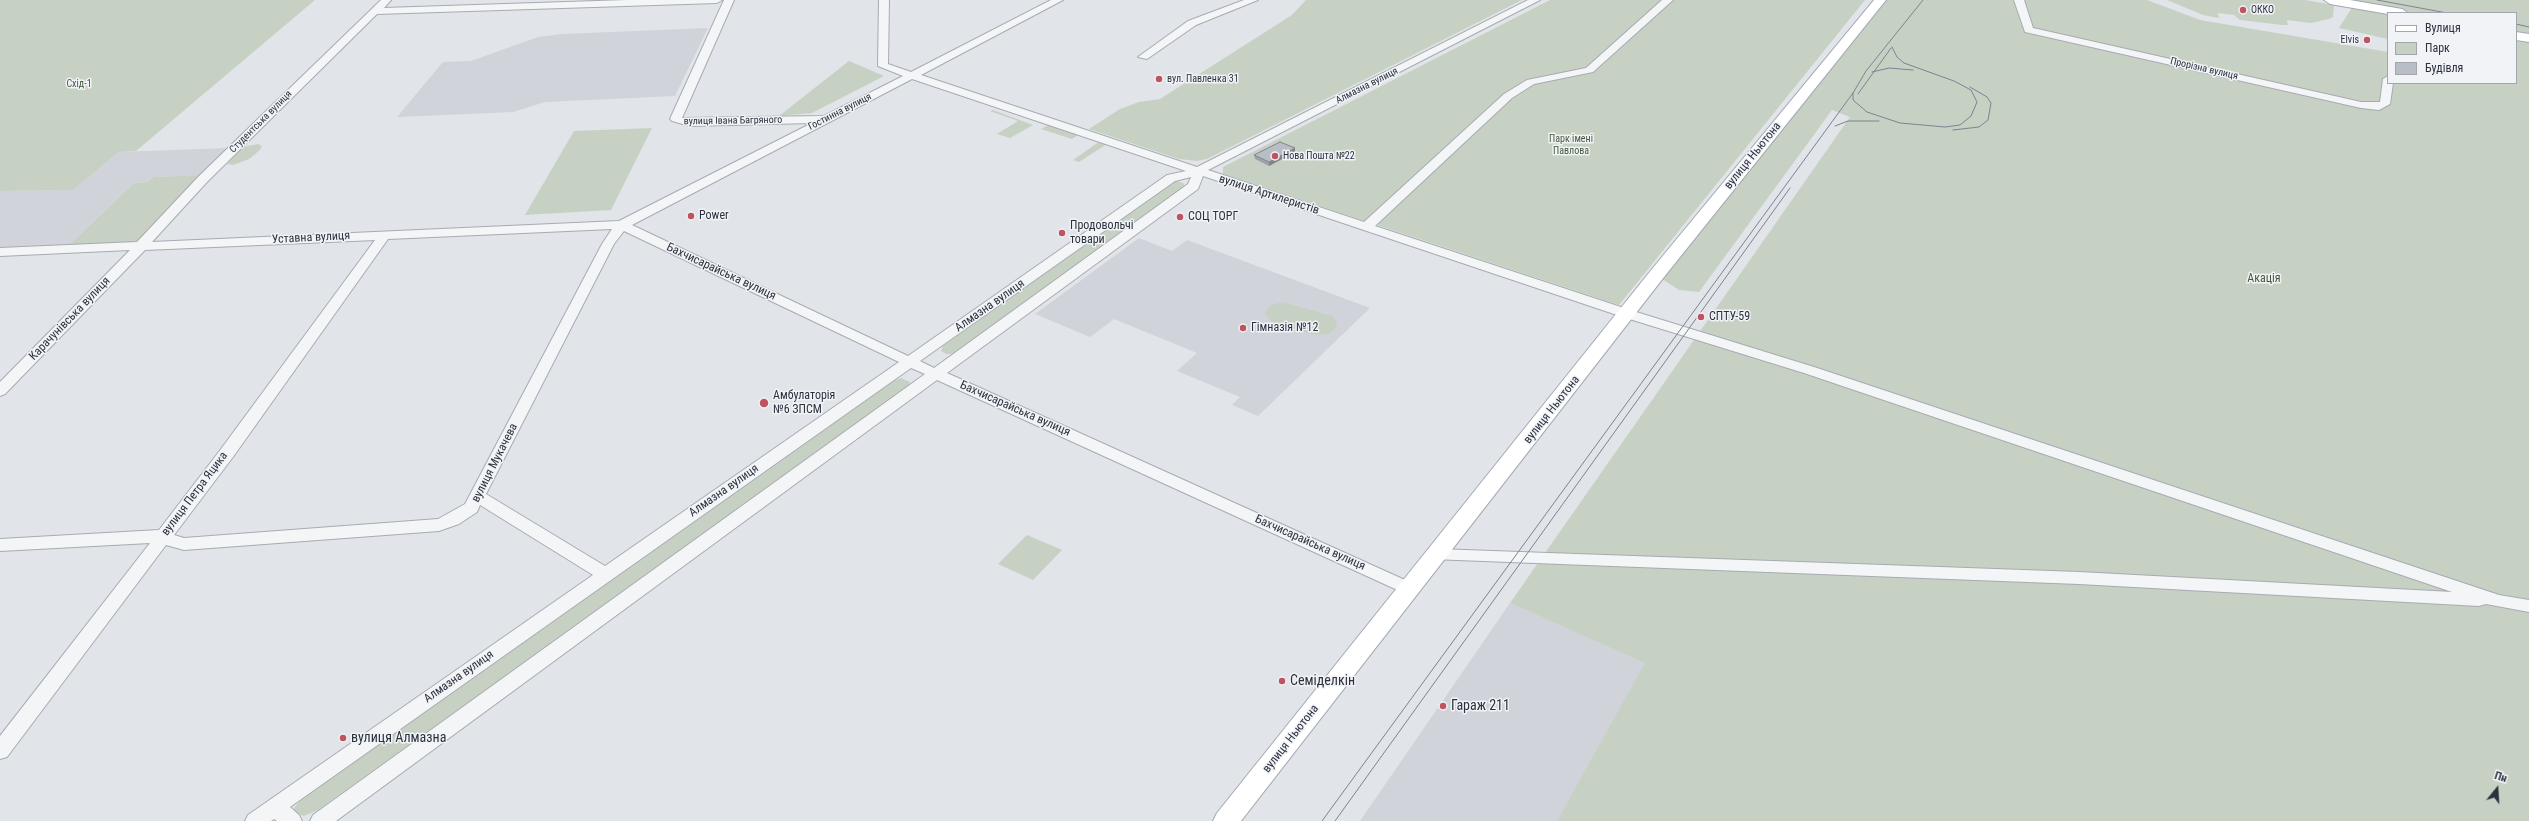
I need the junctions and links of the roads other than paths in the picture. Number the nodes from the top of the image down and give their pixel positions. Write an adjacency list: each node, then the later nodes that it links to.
1 (386, 0): 12 (street, Студентська вулиця)
2 (717, 0): 12 (street)
3 (729, 0): 19 (street, вулиця Івана Багряного)
4 (884, 0): 17 (street, вулиця Артилеристів)
5 (1058, 0): 17 (street, Гостинна вулиця)
6 (1253, 0): 16 (street)
7 (1535, 0): 20 (street, Алмазна вулиця)
8 (1668, 0): 22 (street)
9 (1880, 0): 26 (main road, вулиця Ньютона)
10 (2019, 0): 18 (street, Прорізна вулиця)
11 (2330, 0): 13 (main road)
12 (375, 11): 24 (street, Студентська вулиця)
13 (2396, 12)
14 (2517, 36): 15 (main road)
15 (2529, 38)
16 (1143, 57)
17 (910, 75): 19 (street, Гостинна вулиця); 20 (street, вулиця Артилеристів)
18 (2388, 84)
19 (825, 119): 21 (street, Гостинна вулиця)
20 (1198, 171): 22 (street, вулиця Артилеристів); 27 (street, Алмазна вулиця); 28 (street, Алмазна вулиця)
21 (622, 225): 23 (street, Уставна вулиця); 27 (street, Бахчисарайська вулиця); 30 (street, вулиця Мукачева)
22 (1366, 227): 26 (street, вулиця Артилеристів)
23 (385, 234): 24 (street, Уставна вулиця); 31 (street, вулиця Петра Яцика)
24 (140, 247): 25 (street, Уставна вулиця); 29 (street, Карачунівська вулиця)
25 (0, 252)
26 (1628, 314): 33 (main road, вулиця Ньютона); 36 (street, вулиця Артилеристів)
27 (910, 362): 28 (street, Бахчисарайська вулиця); 34 (street, Алмазна вулиця)
28 (937, 374): 35 (street, Бахчисарайська вулиця); 42 (street, Алмазна вулиця)
29 (0, 390)
30 (477, 496): 31 (street, вулиця Мукачева); 34 (street)
31 (164, 536): 32 (street); 38 (street, вулиця Петра Яцика)
32 (0, 545)
33 (1437, 555): 35 (main road, вулиця Ньютона); 36 (street)
34 (605, 574): 39 (street, Алмазна вулиця)
35 (1410, 589): 43 (main road, вулиця Ньютона)
36 (2498, 601): 37 (street)
37 (2529, 606)
38 (0, 751)
39 (275, 807): 40 (street, Алмазна вулиця); 41 (street)
40 (255, 821)
41 (292, 821)
42 (320, 821)
43 (1226, 821)

